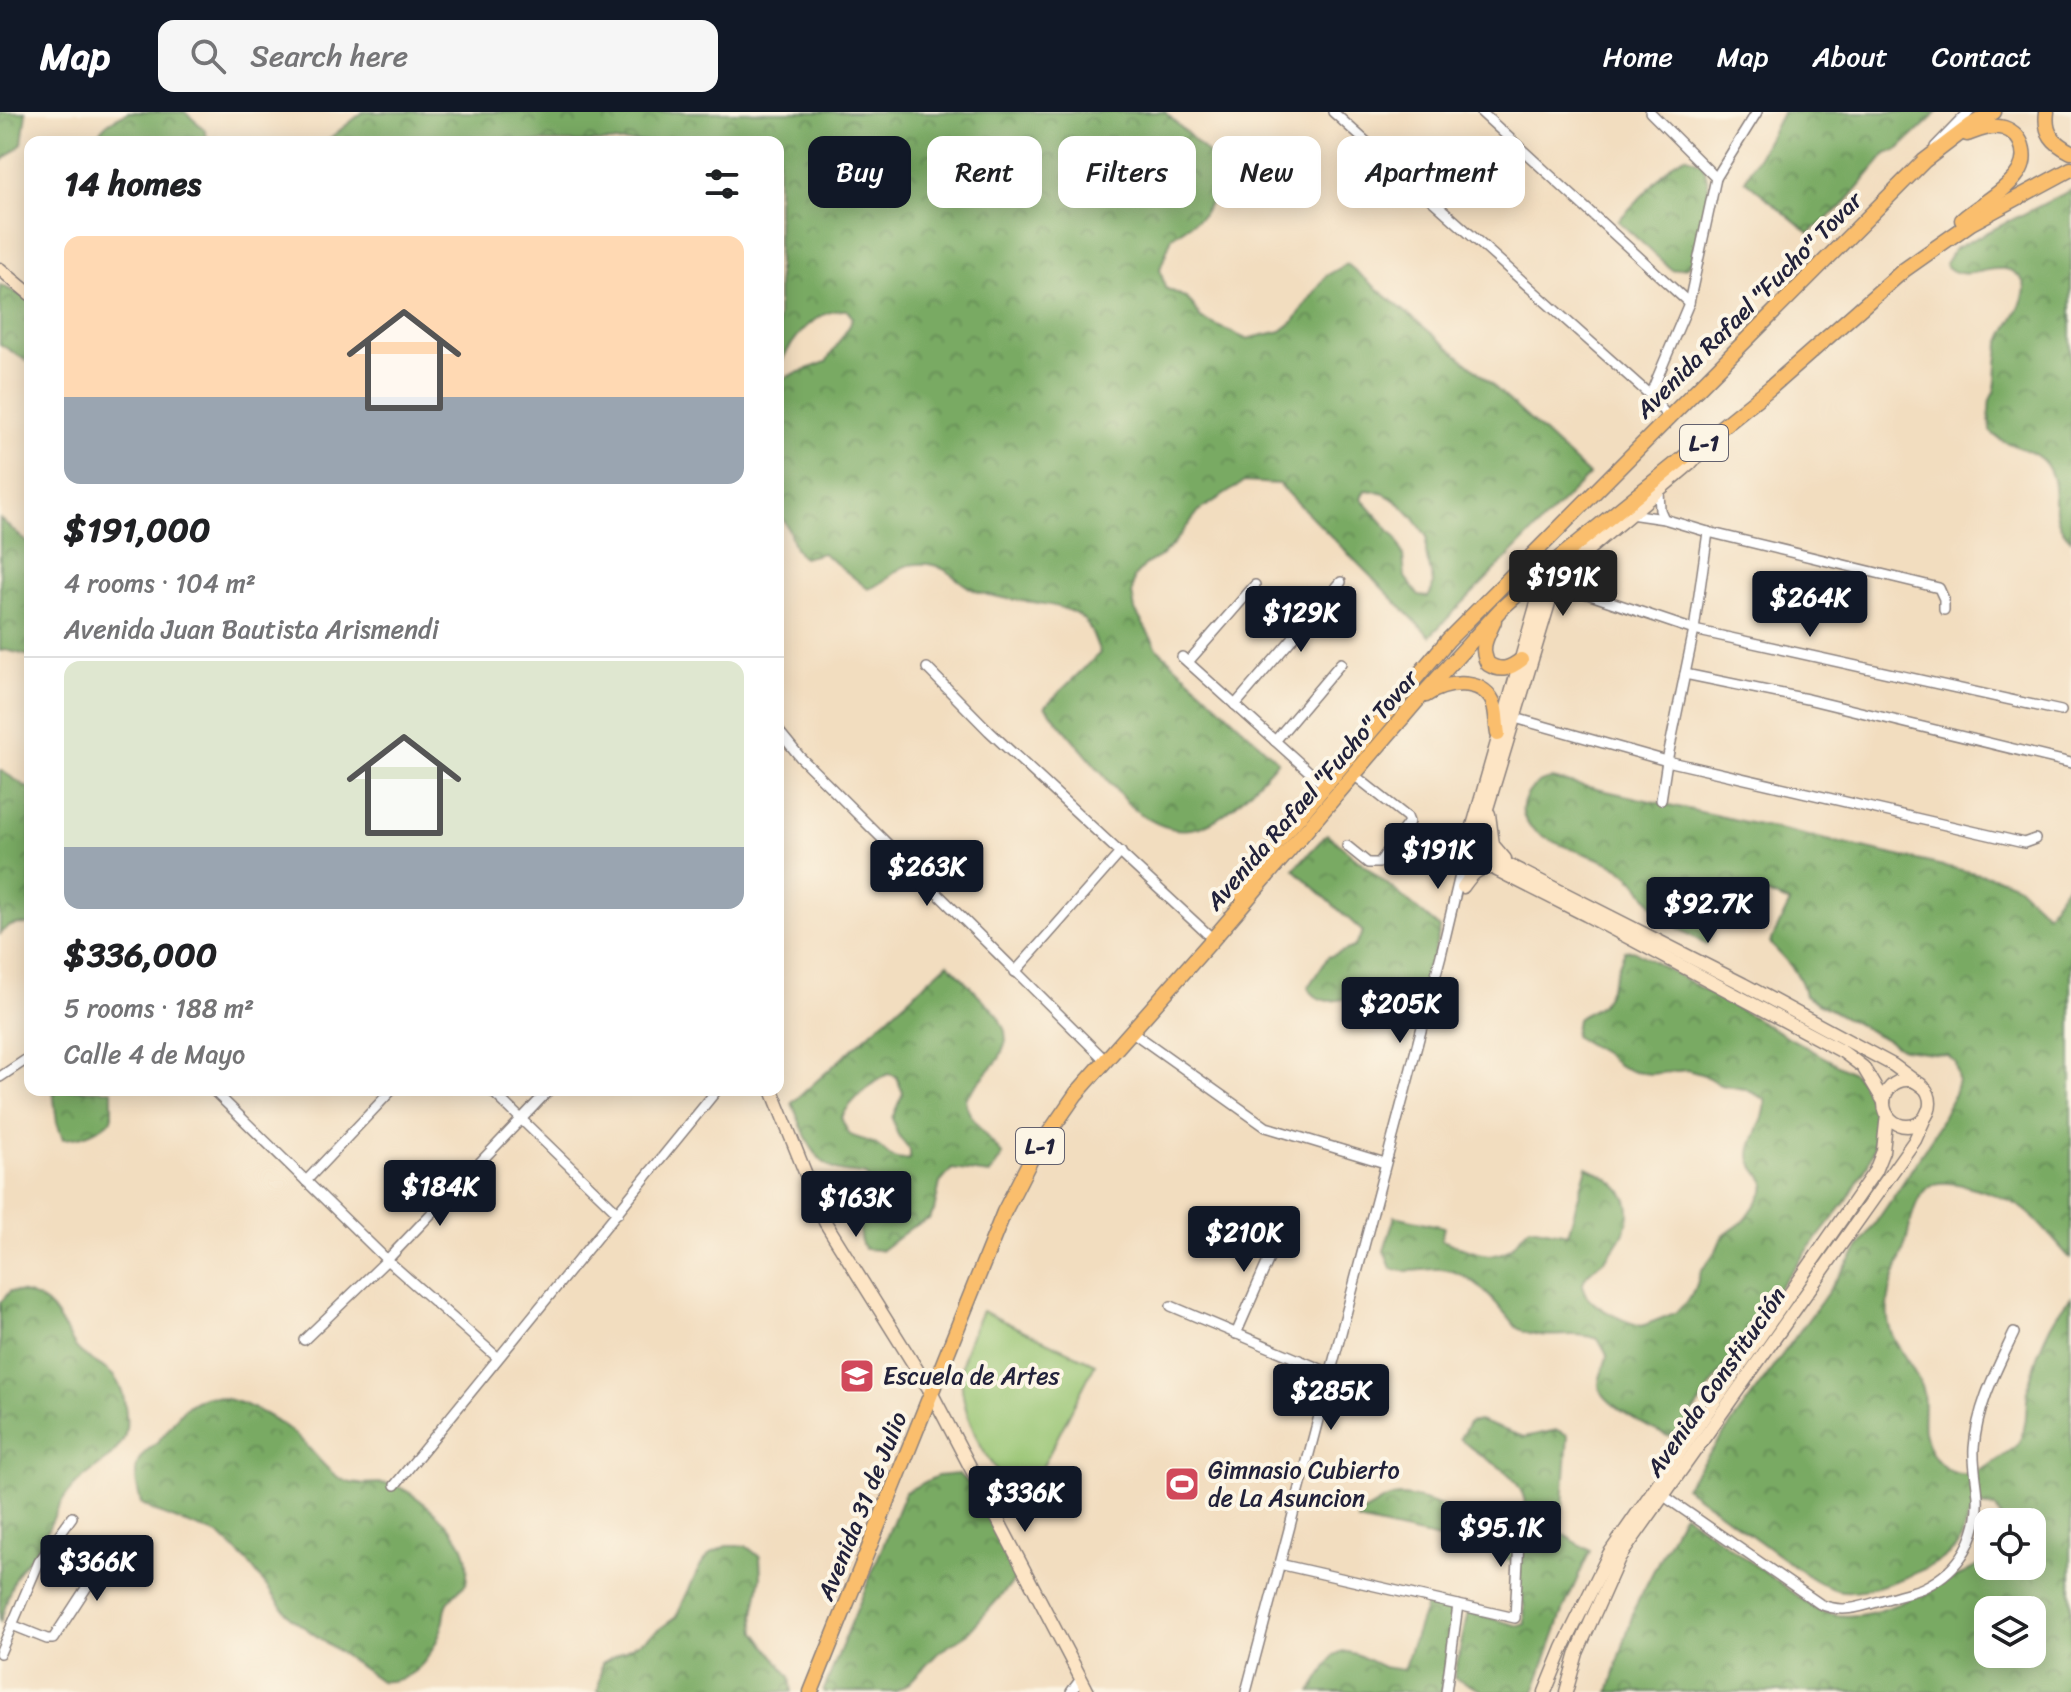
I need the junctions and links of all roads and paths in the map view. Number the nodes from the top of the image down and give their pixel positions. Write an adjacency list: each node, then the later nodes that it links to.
1 (1333, 112): 16 (street)
2 (1481, 112): 15 (street)
3 (1650, 112): 11 (street)
4 (1757, 112): 11 (street)
5 (1969, 112): 9 (street, L-1)
6 (1994, 112): 9 (main road, Avenida Rafael "Fucho" Tovar / L-1)
7 (2047, 112): 8 (main road)
8 (2071, 152)
9 (1924, 161): 13 (main road, L-1); 17 (main road, Avenida Rafael "Fucho" Tovar / L-1)
10 (2071, 169): 13 (main road, Avenida Rafael "Fucho" Tovar / L-1)
11 (1716, 178): 15 (street)
12 (0, 269): 14 (street)
13 (1904, 270): 18 (main road, Avenida Rafael "Fucho" Tovar / L-1)
14 (24, 289)
15 (1689, 303): 16 (street)
16 (1650, 395): 17 (street)
17 (1668, 417): 22 (main road, Avenida Rafael "Fucho" Tovar / L-1)
18 (1725, 425): 19 (street, L-1); 24 (main road, Avenida Rafael "Fucho" Tovar / L-1)
19 (1659, 491): 20 (street, L-1); 21 (street)
20 (1630, 514): 21 (street); 26 (street, L-1)
21 (1664, 519): 23 (street)
22 (1563, 523): 24 (main road); 45 (main road, Avenida Rafael "Fucho" Tovar / L-1)
23 (1708, 532): 29 (street); 30 (street)
24 (1547, 568): 28 (main road, Avenida Rafael "Fucho" Tovar / L-1); 31 (street, L-1)
25 (1341, 582): 36 (street)
26 (1555, 583): 30 (street); 38 (street, L-1)
27 (1255, 585): 36 (street)
28 (1500, 610): 31 (main road, L-1); 35 (main road, Avenida Rafael "Fucho" Tovar / L-1)
29 (1944, 610)
30 (1694, 630): 34 (street); 37 (street)
31 (1521, 660): 39 (street, L-1)
32 (1341, 663): 41 (street)
33 (927, 668): 51 (street)
34 (1685, 674): 42 (street); 43 (street)
35 (1416, 702): 39 (main road); 44 (main road, Avenida Rafael "Fucho" Tovar / L-1)
36 (1235, 705): 41 (street)
37 (2061, 711)
38 (1515, 718): 42 (street); 47 (street, L-1)
39 (1498, 734): 50 (street, L-1)
40 (784, 737): 57 (street)
41 (1275, 741): 45 (street)
42 (1667, 761): 46 (street); 48 (street)
43 (2071, 763)
44 (1354, 775): 49 (street); 56 (main road, Avenida Rafael "Fucho" Tovar / L-1)
45 (1324, 785): 56 (main road, Avenida Rafael "Fucho" Tovar / L-1)
46 (1661, 800)
47 (1488, 807): 50 (street, L-1); 52 (street, L-1)
48 (2035, 839)
49 (1347, 846)
50 (1470, 851): 52 (street, L-1); 53 (street); 54 (street, L-1); 55 (street, L-1)
51 (1121, 852): 56 (street); 57 (street)
52 (1513, 866): 62 (street, L-1)
53 (1494, 868): 54 (street); 69 (street)
54 (1463, 887): 55 (street, L-1)
55 (1446, 936): 72 (street, L-1)
56 (1213, 939): 58 (main road, Avenida 31 de Julio / L-1)
57 (1015, 972): 59 (street)
58 (1131, 1031): 59 (main road, Avenida 31 de Julio / L-1); 72 (street)
59 (1105, 1060): 83 (main road, Avenida 31 de Julio / L-1)
60 (24, 1061): 61 (street)
61 (0, 1077)
62 (1923, 1087): 69 (street); 70 (street)
63 (219, 1096): 73 (street)
64 (386, 1096): 73 (street)
65 (497, 1096): 71 (street)
66 (543, 1096): 71 (street)
67 (712, 1096): 74 (street)
68 (774, 1096): 83 (street)
69 (1885, 1108): 70 (street); 99 (street, Avenida Constitución)
70 (1928, 1111): 85 (street, Avenida Constitución)
71 (521, 1119): 74 (street); 76 (street)
72 (1385, 1163): 82 (street, L-1)
73 (306, 1181): 76 (street)
74 (618, 1213): 81 (street)
75 (1282, 1229): 79 (street)
76 (387, 1260): 80 (street); 81 (street)
77 (1171, 1306): 79 (street)
78 (2014, 1333): 85 (street)
79 (1236, 1334): 82 (street)
80 (304, 1340)
81 (497, 1357): 84 (street)
82 (1330, 1373): 89 (street, L-1)
83 (931, 1392): 93 (street); 94 (main road, Avenida 31 de Julio / L-1)
84 (395, 1485)
85 (1664, 1496): 100 (street, Avenida Constitución)
86 (72, 1517): 91 (street)
87 (1523, 1526): 90 (street)
88 (114, 1545): 91 (street)
89 (1279, 1564): 90 (street); 97 (street, L-1)
90 (1458, 1605): 98 (street)
91 (12, 1625): 92 (street)
92 (0, 1653)
93 (1081, 1679): 95 (street); 96 (street)
94 (811, 1692)
95 (1071, 1692)
96 (1088, 1692)
97 (1246, 1692)
98 (1446, 1692)
99 (1545, 1692)
100 (1566, 1692)

